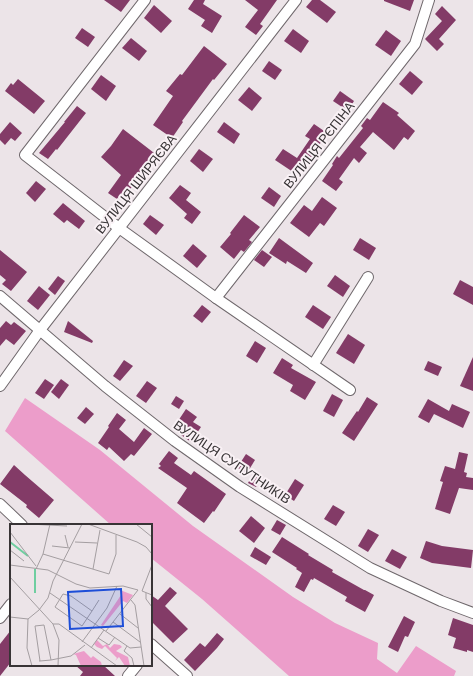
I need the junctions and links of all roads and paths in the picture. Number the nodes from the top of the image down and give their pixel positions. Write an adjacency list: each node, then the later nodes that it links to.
1 (145, 0): 4 (street)
2 (296, 0): 4 (street, ВУЛИЦЯ ШИРЯЄВА)
3 (429, 0): 7 (street, ВУЛИЦЯ РЄПІНА)
4 (119, 228): 7 (street); 8 (street, ВУЛИЦЯ ШИРЯЄВА)
5 (368, 277): 9 (street)
6 (0, 296): 8 (street, ВУЛИЦЯ СУПУТНИКІВ)
7 (216, 298): 9 (street)
8 (40, 330): 10 (street, ВУЛИЦЯ ШИРЯЄВА); 15 (street, ВУЛИЦЯ СУПУТНИКІВ)
9 (313, 365): 11 (street)
10 (0, 386)
11 (350, 390)
12 (0, 504): 13 (street)
13 (21, 524)
14 (10, 605): 16 (street)
15 (473, 613)
16 (0, 618)
17 (152, 646): 20 (street)
18 (136, 666): 19 (street)
19 (128, 676)
20 (187, 676)

